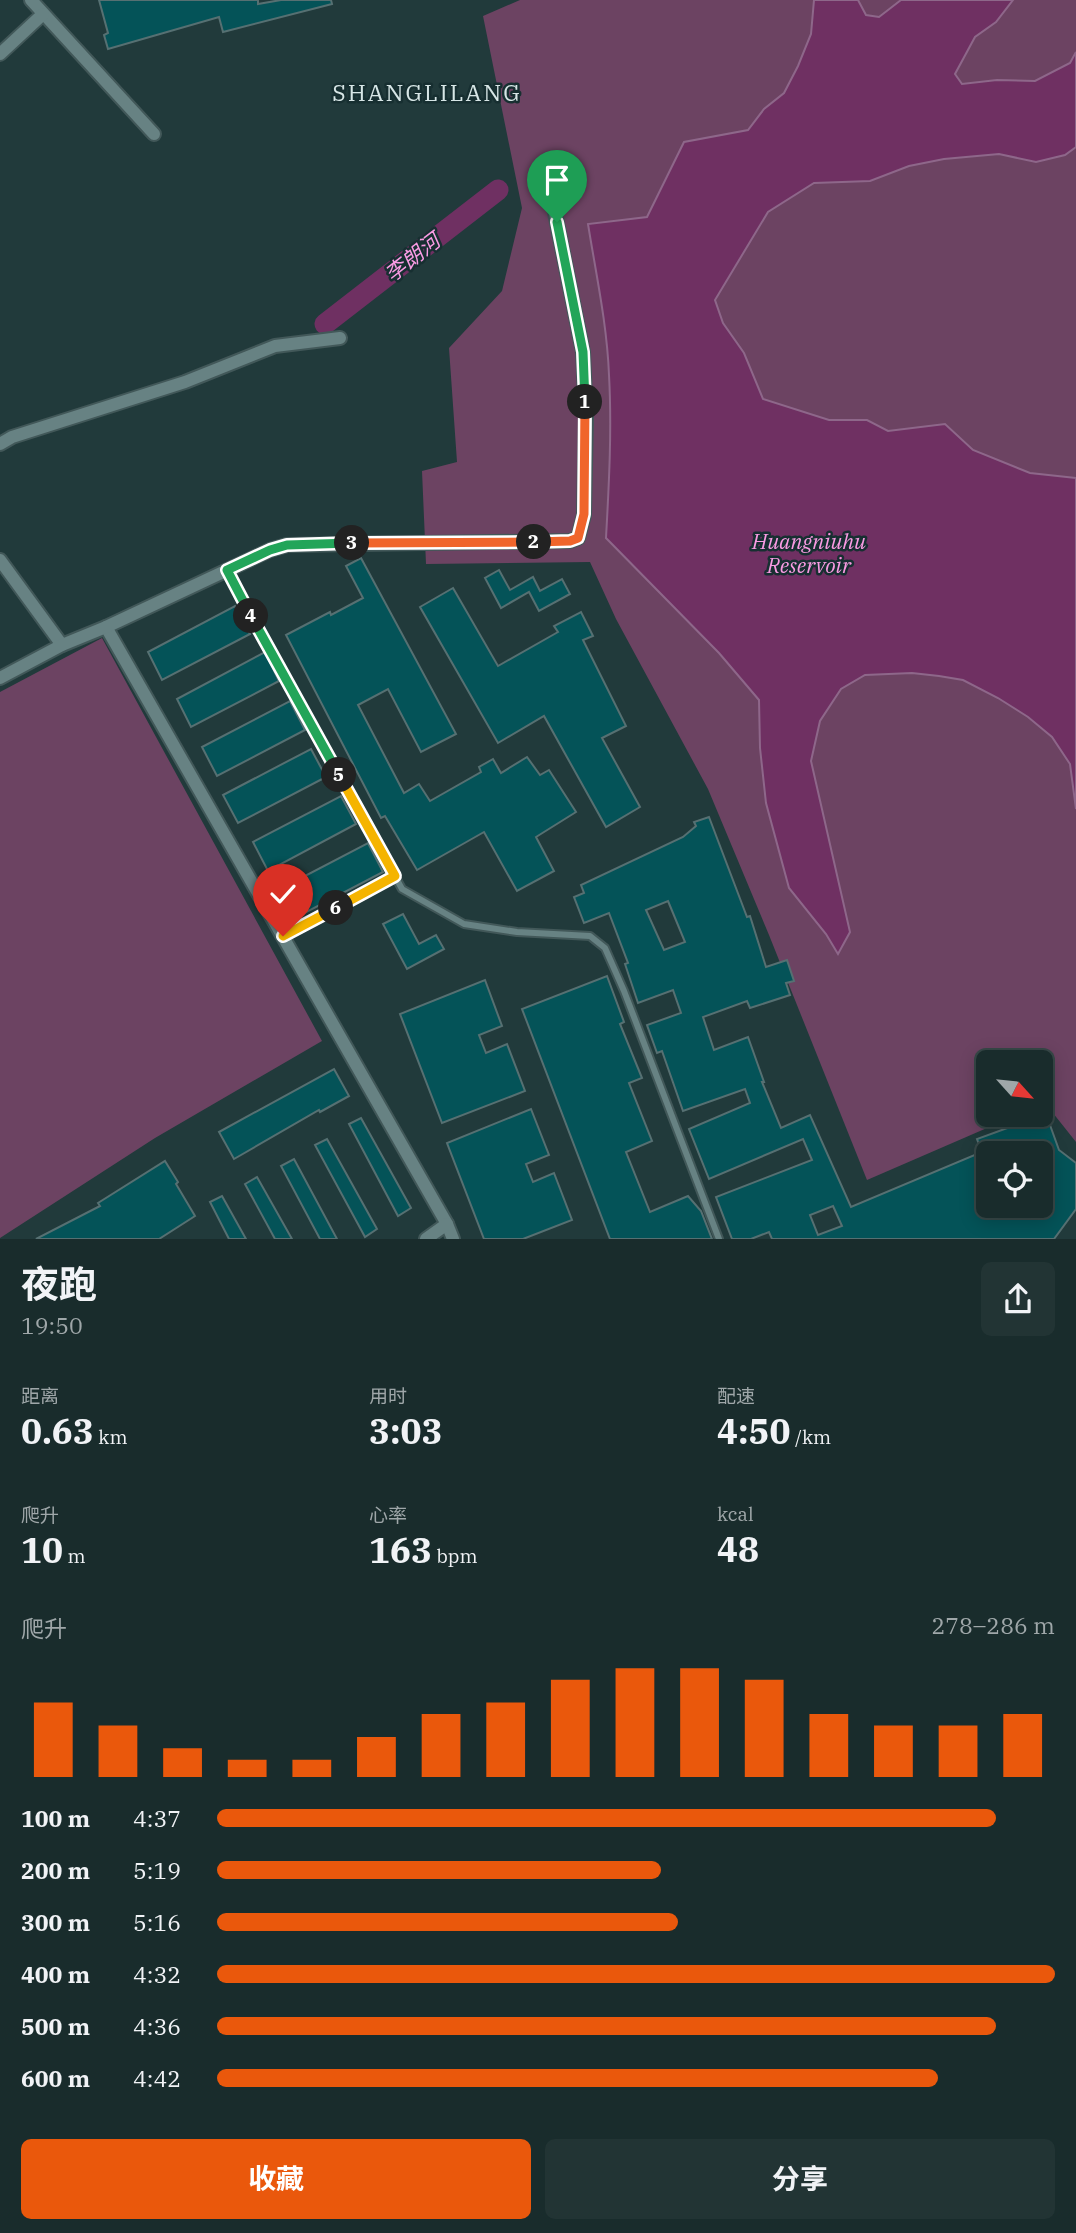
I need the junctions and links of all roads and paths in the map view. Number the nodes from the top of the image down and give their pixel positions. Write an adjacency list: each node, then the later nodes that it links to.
1 (31, 0): 2 (street)
2 (43, 14): 3 (street); 4 (street)
3 (0, 54)
4 (153, 134)
5 (549, 183): 9 (street)
6 (340, 338): 7 (street)
7 (0, 444)
8 (0, 560): 11 (street)
9 (227, 570): 10 (street); 13 (lane)
10 (107, 627): 11 (street); 14 (street)
11 (62, 645): 12 (street)
12 (0, 678)
13 (395, 876): 14 (lane); 18 (lane)
14 (283, 936): 15 (street)
15 (447, 1224): 16 (street); 17 (street)
16 (426, 1239)
17 (453, 1239)
18 (719, 1239)

